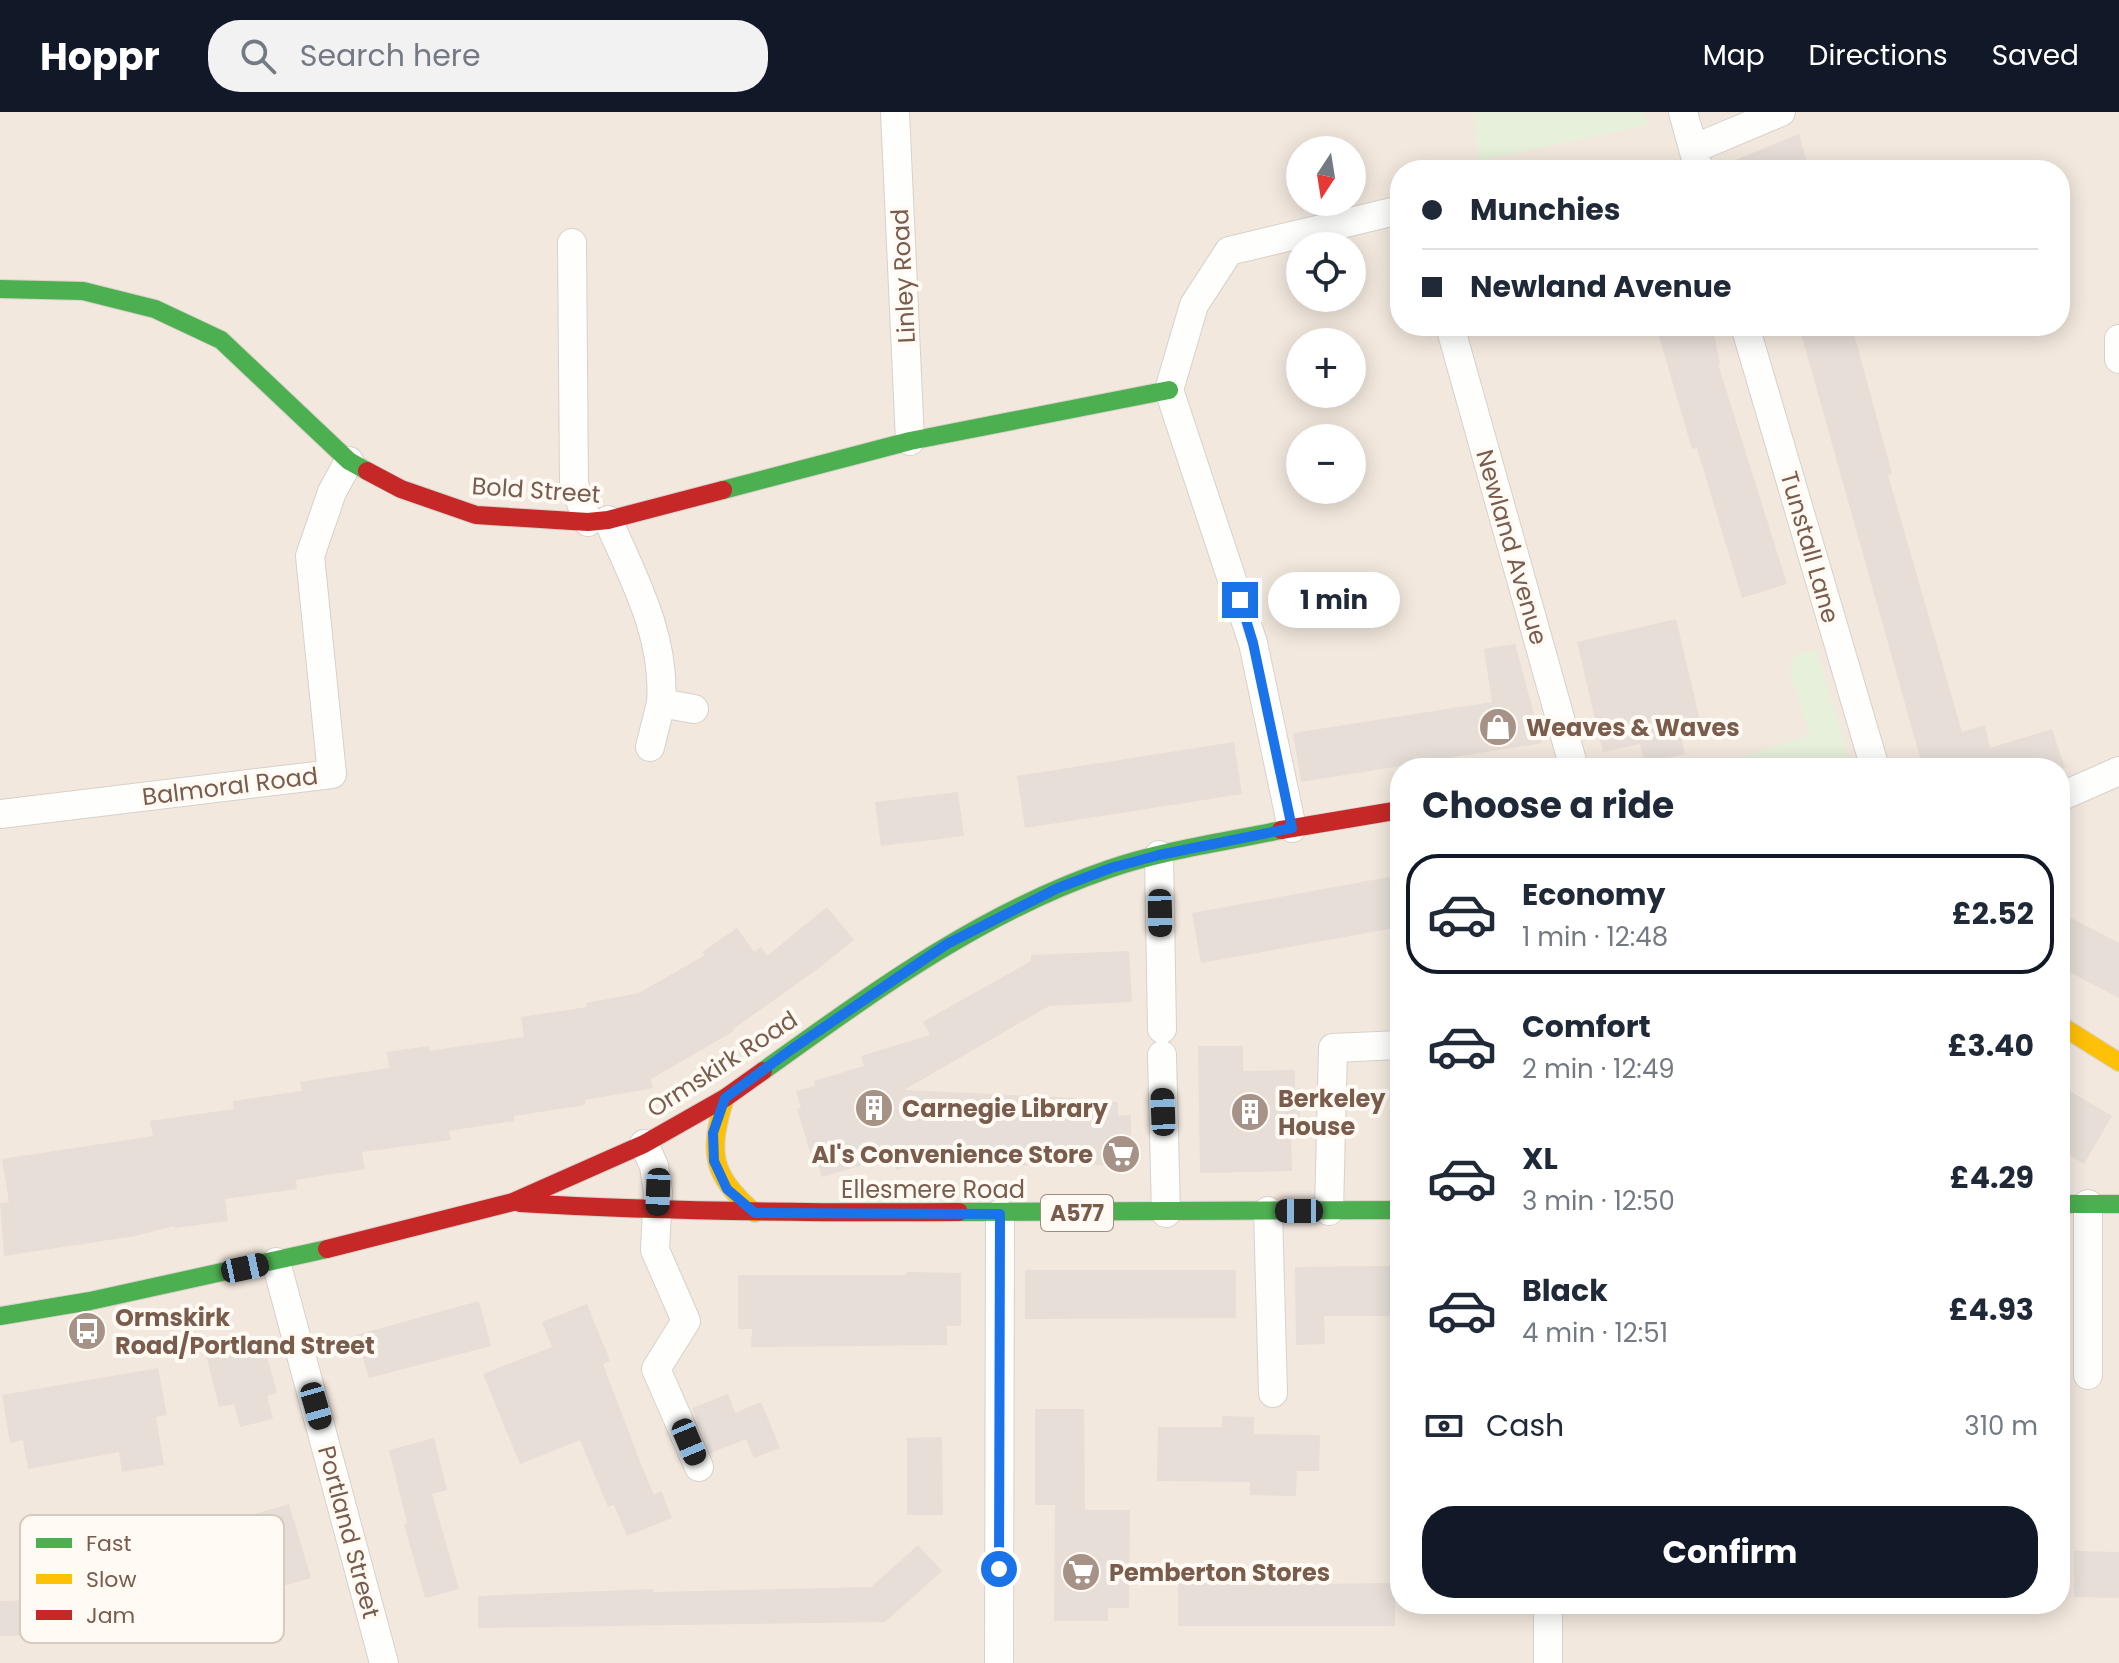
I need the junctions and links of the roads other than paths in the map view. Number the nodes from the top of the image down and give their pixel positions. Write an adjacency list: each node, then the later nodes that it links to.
1 (895, 112): 13 (street, Linley Road)
2 (1683, 112): 4 (street)
3 (1781, 112): 4 (street)
4 (1696, 159)
5 (1390, 212): 12 (street)
6 (572, 243): 15 (street)
7 (0, 289): 14 (main road, Bold Street)
8 (1453, 336): 19 (street, Newland Avenue)
9 (1748, 336): 20 (street, Tunstall Lane)
10 (2119, 339): 11 (street)
11 (2119, 359)
12 (1169, 390): 13 (main road, Bold Street); 25 (street)
13 (910, 441): 15 (main road, Bold Street)
14 (349, 461): 15 (main road, Bold Street); 24 (street, Balmoral Road)
15 (598, 521): 16 (street)
16 (661, 703): 17 (street); 18 (street)
17 (694, 709)
18 (650, 747)
19 (1571, 758)
20 (1872, 758)
21 (2119, 771): 22 (street)
22 (2070, 793)
23 (1390, 812): 25 (main road, Ormskirk Road / A577)
24 (0, 814)
25 (1292, 828): 26 (main road, Ormskirk Road / A577)
26 (1159, 855): 30 (main road, Ormskirk Road / A577); 41 (street)
27 (2070, 1031): 29 (main road)
28 (1390, 1045): 39 (street)
29 (2119, 1062)
30 (725, 1098): 31 (main road, Ormskirk Road / A577); 40 (main road)
31 (644, 1144): 32 (main road, Ormskirk Road / A577); 37 (street)
32 (513, 1202): 37 (main road, Ellesmere Road / A577); 43 (main road, Ormskirk Road / A577)
33 (2070, 1204): 34 (main road)
34 (2088, 1204): 35 (main road); 45 (street)
35 (2119, 1204)
36 (1390, 1210): 39 (main road, Ellesmere Road / A577)
37 (658, 1211): 40 (main road, Ellesmere Road / A577); 47 (street)
38 (1268, 1211): 39 (main road, Ellesmere Road / A577); 41 (main road, Ellesmere Road / A577); 46 (street)
39 (1329, 1211)
40 (755, 1213): 42 (main road, Ellesmere Road / A577)
41 (1166, 1213): 42 (main road, Ellesmere Road / A577)
42 (1000, 1214): 50 (street)
43 (276, 1262): 44 (main road, Ormskirk Road / A577); 49 (street, Portland Street)
44 (0, 1316)
45 (2088, 1375)
46 (1273, 1393)
47 (699, 1467)
48 (1548, 1614): 51 (street)
49 (384, 1663)
50 (999, 1663)
51 (1548, 1663)

